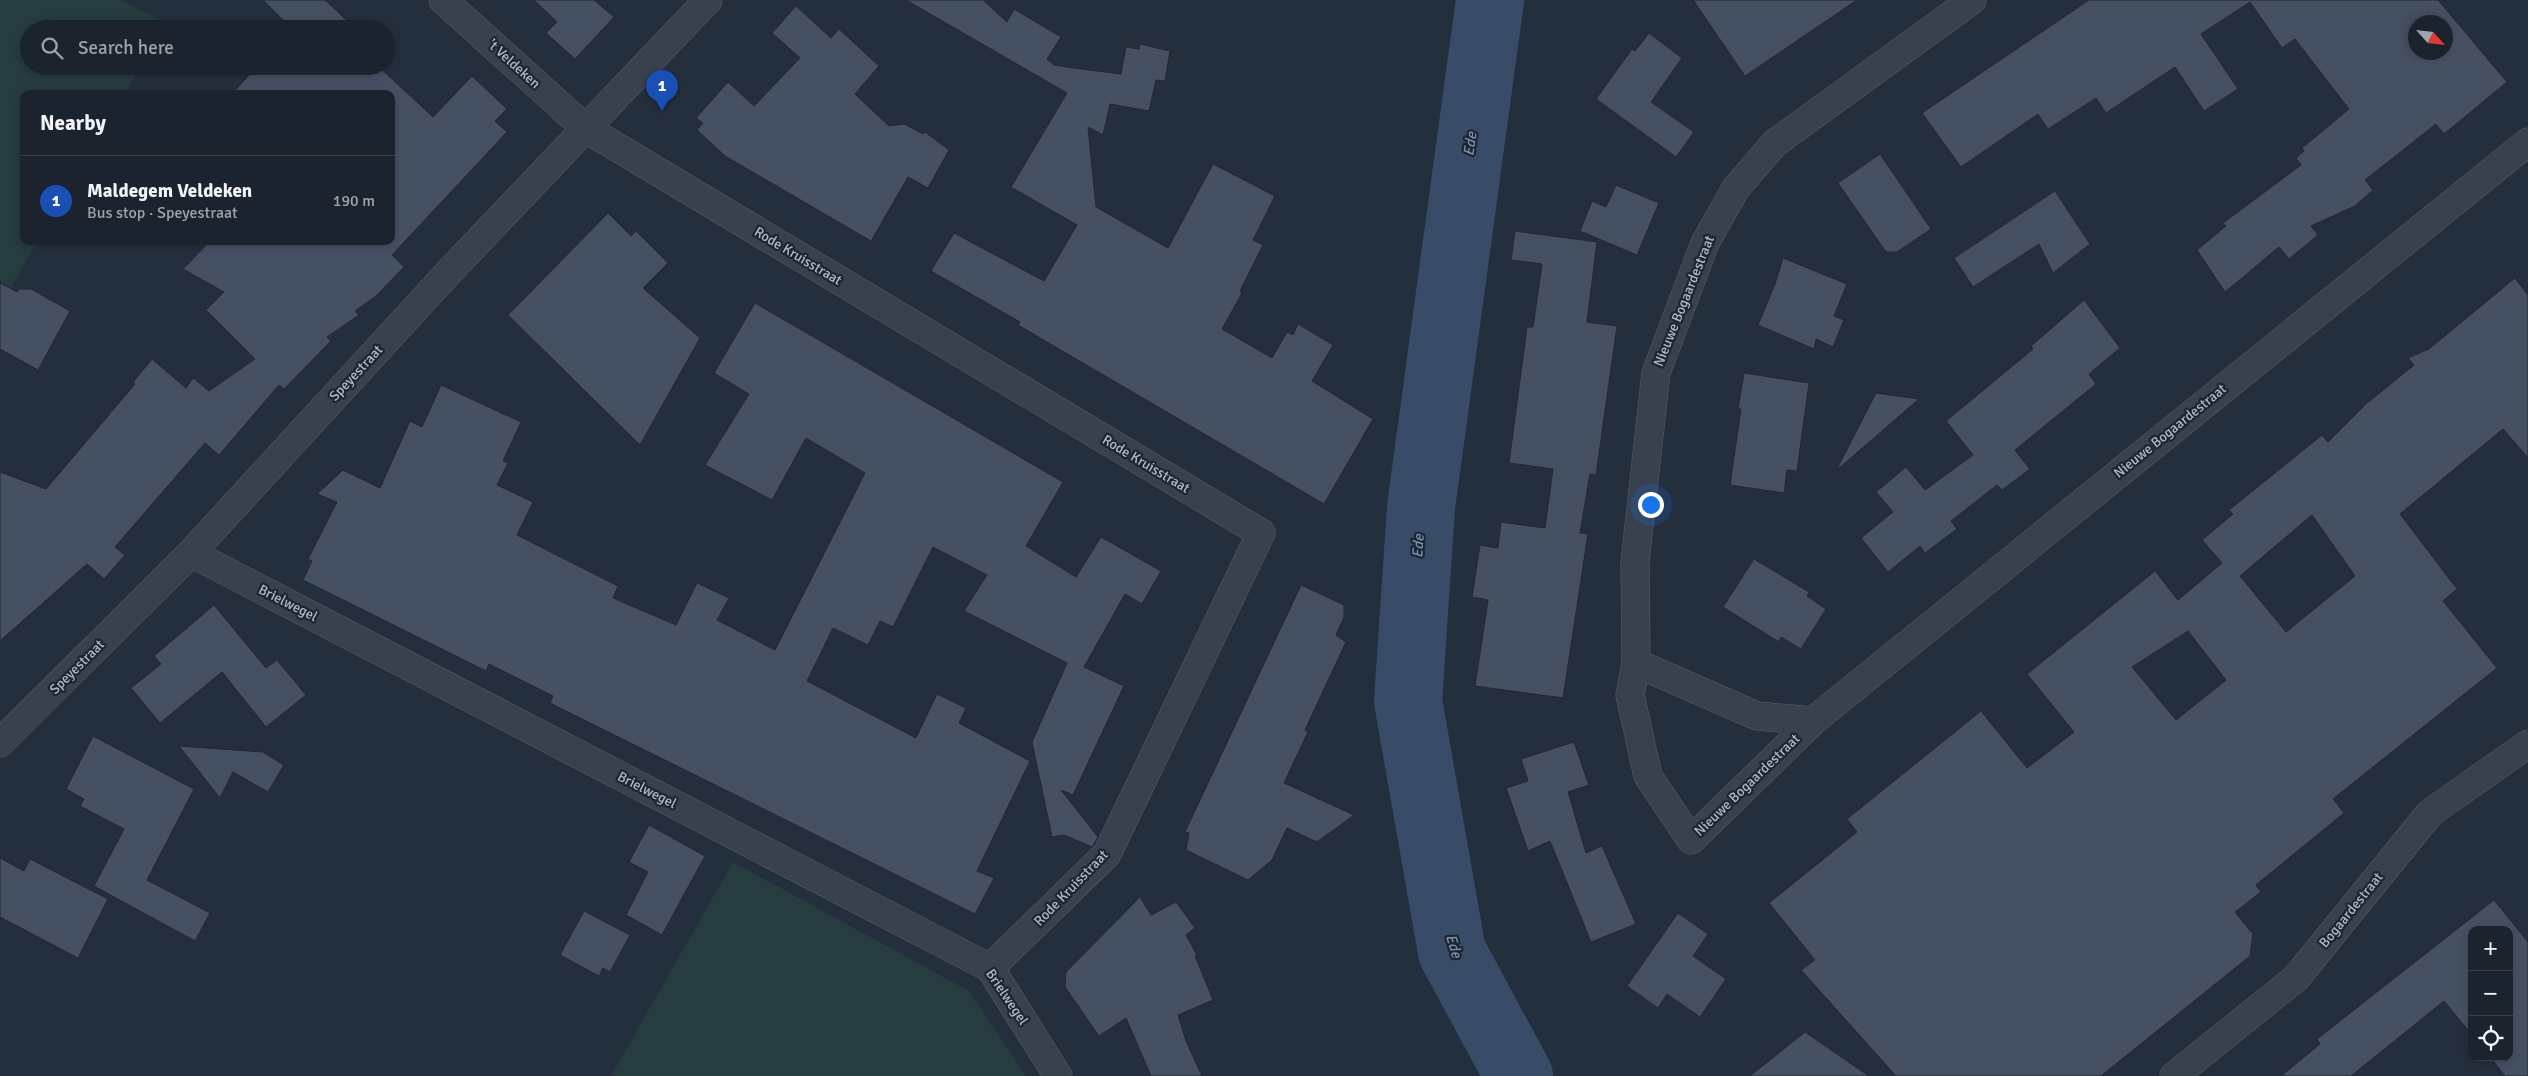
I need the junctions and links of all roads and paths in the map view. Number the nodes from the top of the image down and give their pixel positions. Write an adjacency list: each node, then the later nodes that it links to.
1 (443, 0): 4 (street, 't Veldeken)
2 (708, 0): 4 (street, Speyestraat)
3 (1972, 0): 7 (street, Nieuwe Bogaardestraat)
4 (585, 128): 6 (street, Speyestraat); 11 (street, Rode Kruisstraat)
5 (2528, 142): 8 (street, Nieuwe Bogaardestraat)
6 (191, 553): 9 (street, Speyestraat); 11 (street, Brielwegel)
7 (1636, 663): 8 (street, Nieuwe Bogaardestraat); 8 (street, Nieuwe Bogaardestraat)
8 (1813, 721)
9 (0, 743)
10 (2528, 744): 13 (street, Bogaardestraat)
11 (990, 968): 12 (street, Brielwegel)
12 (1058, 1076)
13 (2174, 1076)

